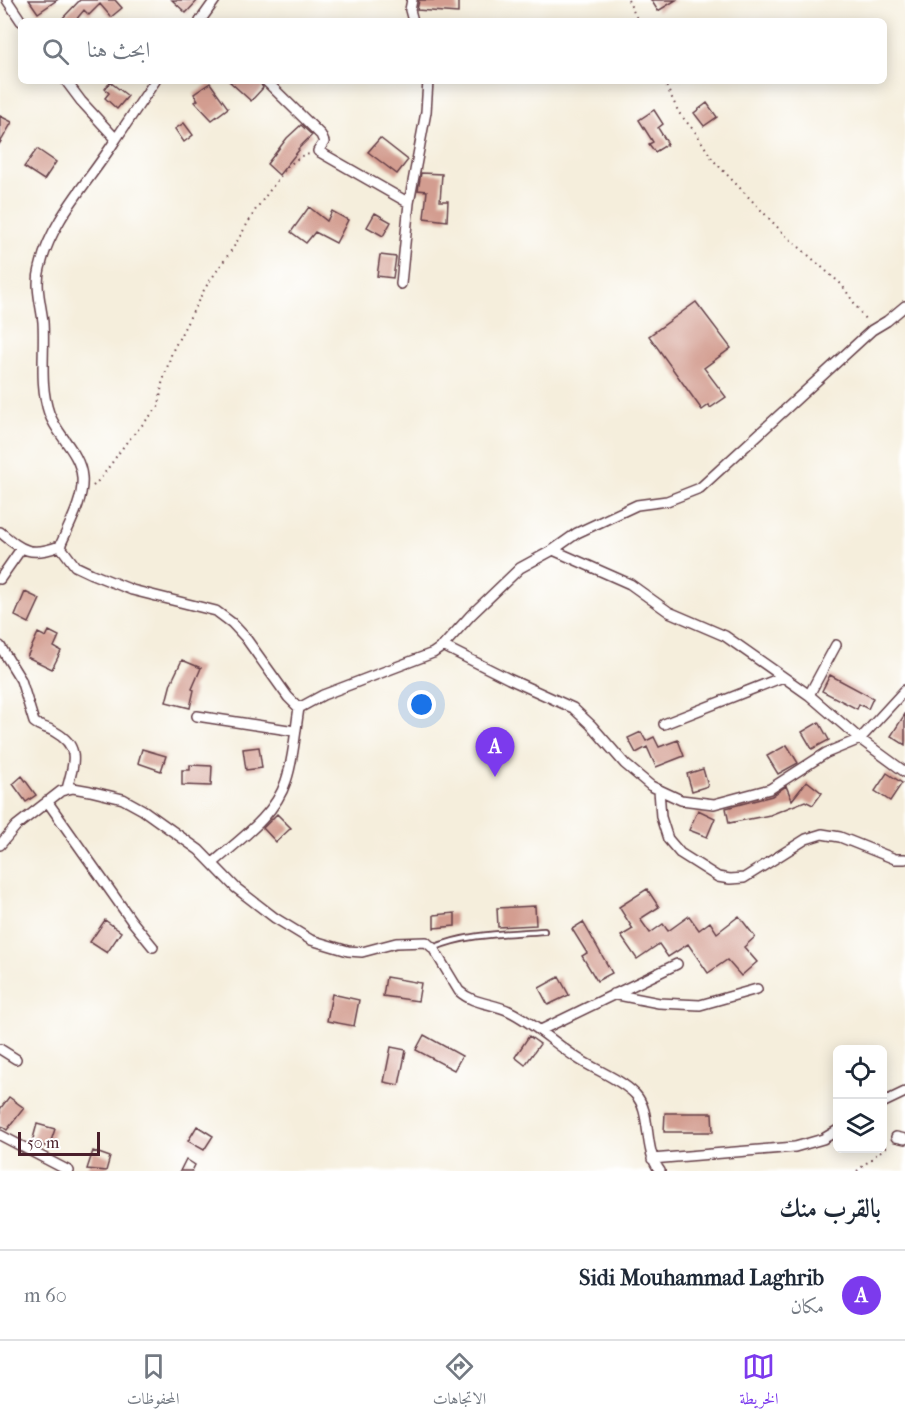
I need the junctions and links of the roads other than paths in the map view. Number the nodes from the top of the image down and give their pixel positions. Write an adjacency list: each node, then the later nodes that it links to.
1 (7, 0): 4 (street)
2 (215, 0): 5 (street)
3 (412, 0): 6 (street)
4 (19, 18)
5 (202, 18)
6 (412, 18)
7 (68, 84): 11 (street)
8 (153, 84): 11 (street)
9 (269, 84): 12 (street)
10 (428, 84): 12 (street)
11 (116, 139): 16 (street)
12 (409, 203): 13 (street)
13 (401, 284)
14 (905, 306): 18 (street)
15 (0, 532): 17 (street)
16 (60, 546): 17 (street); 26 (street)
17 (21, 549): 19 (street)
18 (553, 550): 22 (street); 23 (street)
19 (0, 579)
20 (836, 645): 25 (street)
21 (0, 646): 32 (street)
22 (443, 646): 26 (street); 33 (street)
23 (783, 677): 25 (street); 28 (street)
24 (905, 690): 30 (street)
25 (809, 695): 30 (street)
26 (299, 708): 29 (street)
27 (197, 716): 29 (street)
28 (664, 724)
29 (295, 730): 37 (street)
30 (861, 739): 31 (street); 33 (street)
31 (905, 772)
32 (67, 789): 34 (street); 37 (street)
33 (660, 790): 36 (street)
34 (47, 801): 35 (street); 39 (street)
35 (0, 845)
36 (905, 859)
37 (213, 863): 40 (street)
38 (544, 931): 40 (lane)
39 (153, 946)
40 (433, 948): 44 (street)
41 (677, 963): 43 (street)
42 (757, 989): 43 (street)
43 (613, 994): 44 (street)
44 (541, 1030): 51 (street)
45 (0, 1049): 46 (street)
46 (16, 1059)
47 (905, 1092): 48 (street)
48 (887, 1101)
49 (833, 1133): 51 (street)
50 (0, 1135): 52 (street)
51 (654, 1167)
52 (69, 1171)

